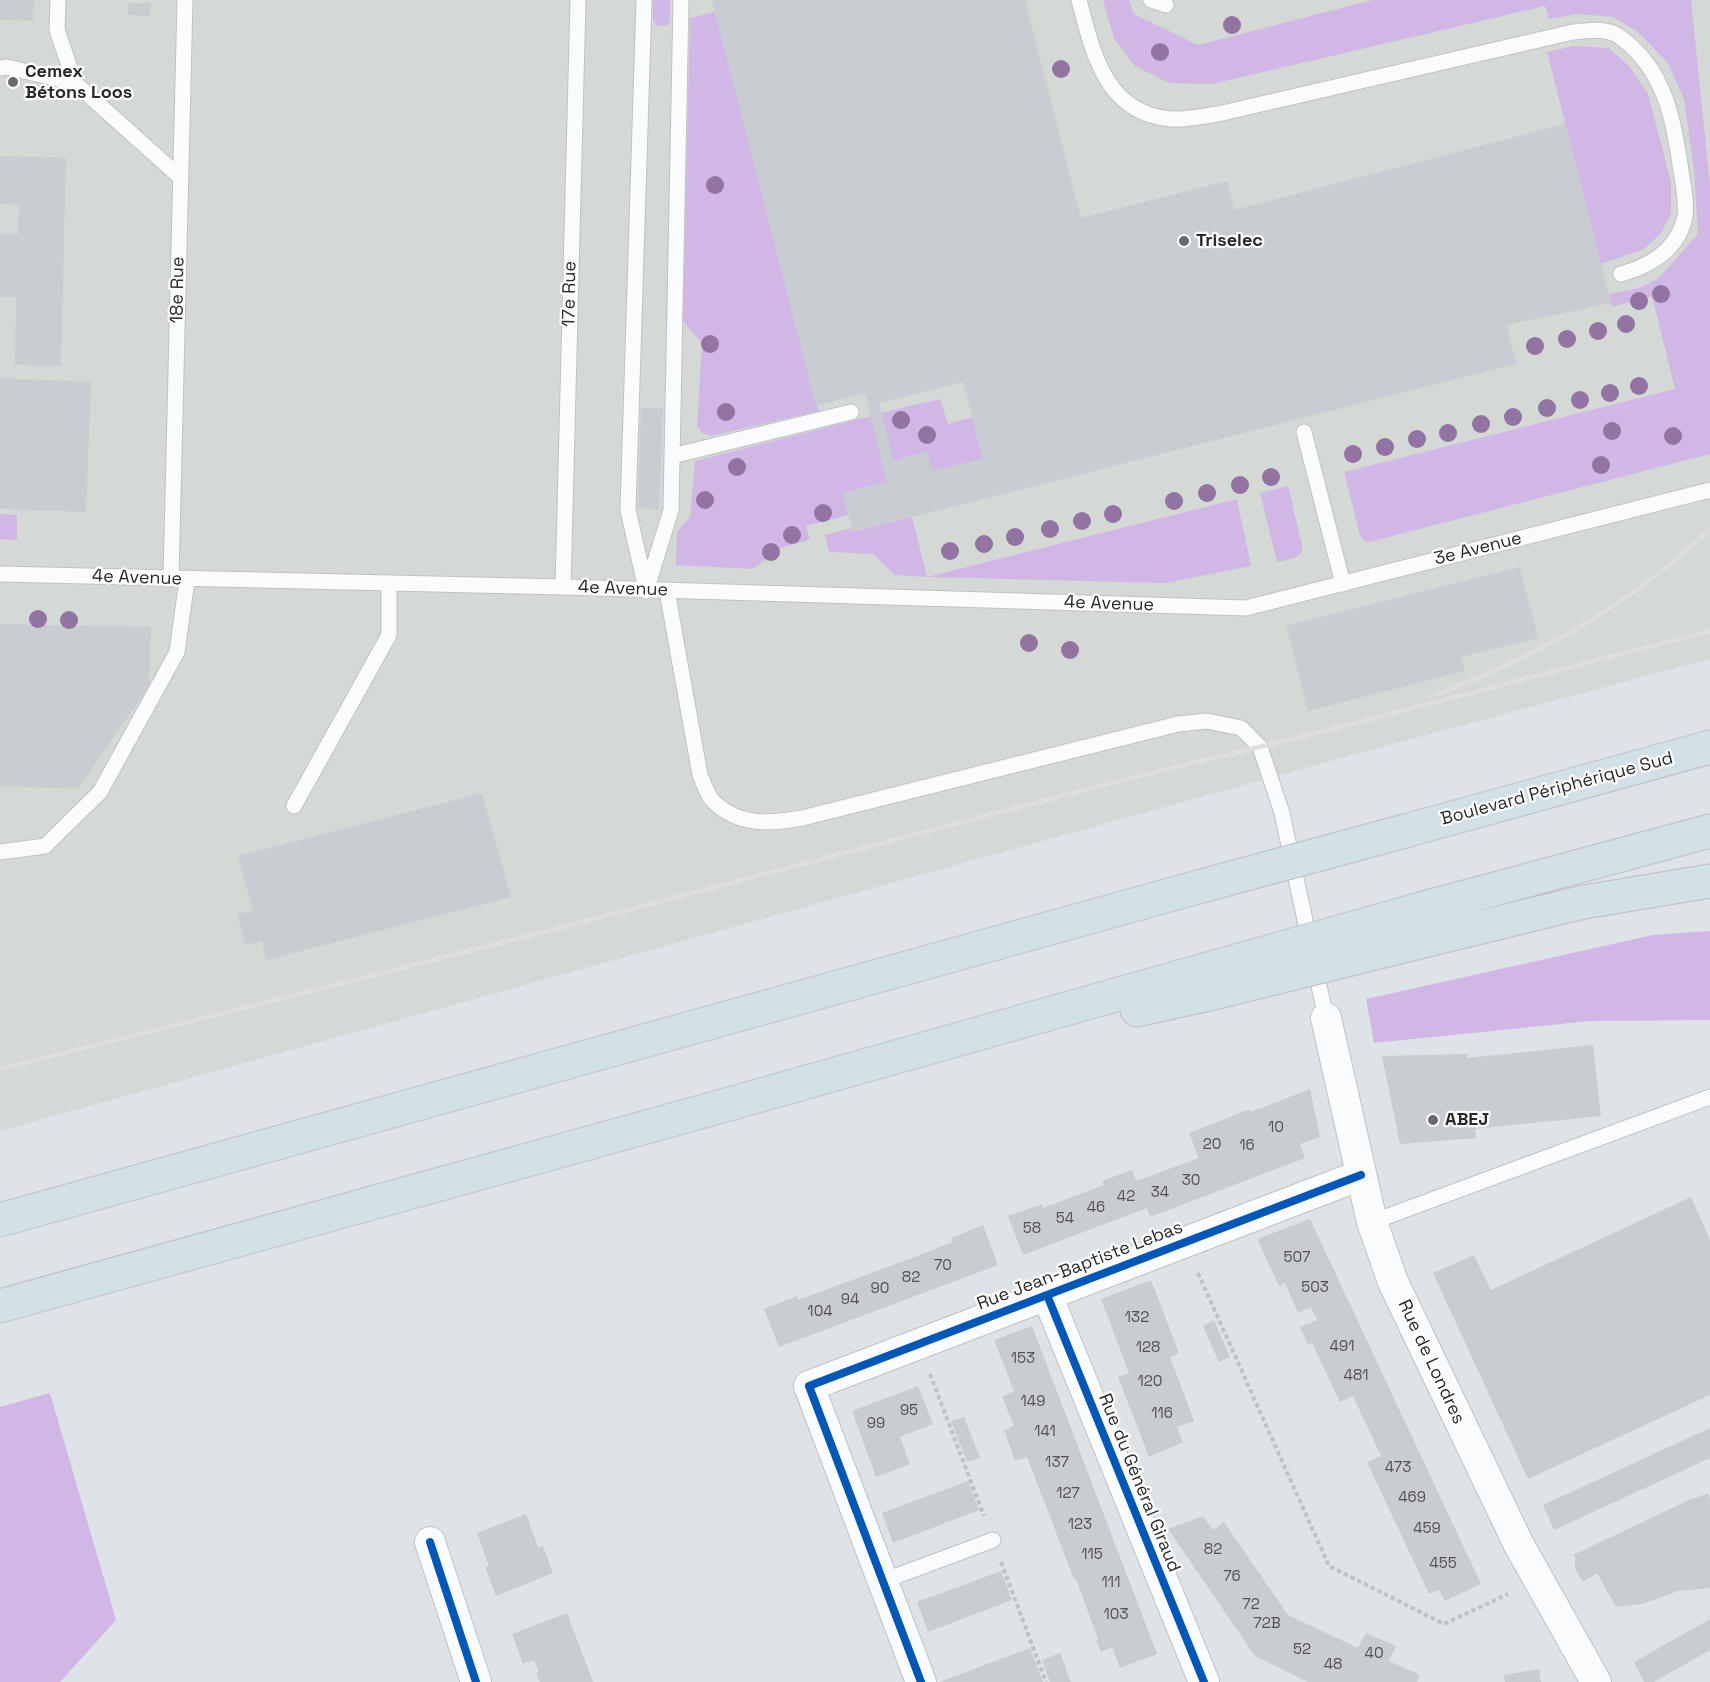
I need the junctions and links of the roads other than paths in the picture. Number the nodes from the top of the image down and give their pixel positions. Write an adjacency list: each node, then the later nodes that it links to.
1 (58, 0): 10 (lane)
2 (185, 0): 11 (lane, 18e Rue)
3 (578, 0): 21 (lane, 17e Rue)
4 (644, 0): 22 (lane)
5 (681, 0): 15 (lane)
6 (1079, 0): 12 (lane)
7 (1151, 0): 8 (lane)
8 (1165, 0)
9 (0, 68): 10 (lane)
10 (75, 83): 11 (lane)
11 (181, 178): 18 (lane, 18e Rue)
12 (1621, 274)
13 (851, 412): 15 (lane)
14 (1304, 432): 20 (lane)
15 (672, 456): 22 (lane)
16 (1710, 490): 20 (lane, 3e Avenue)
17 (0, 574): 18 (lane, 4e Avenue)
18 (179, 580): 19 (lane, 4e Avenue); 28 (lane, 18e Rue)
19 (389, 584): 21 (lane, 4e Avenue); 26 (lane)
20 (1343, 584): 24 (lane, 3e Avenue)
21 (563, 587): 22 (lane, 4e Avenue)
22 (646, 591): 23 (lane, 4e Avenue)
23 (667, 591): 24 (lane, 4e Avenue); 31 (lane)
24 (1246, 608)
25 (1710, 747): 34 (highway, Boulevard Périphérique Sud, bridge)
26 (294, 806)
27 (1710, 831): 30 (highway)
28 (0, 852)
29 (1710, 881): 30 (highway)
30 (1423, 925): 37 (highway, bridge)
31 (1326, 1018): 33 (street, Rue de Londres)
32 (1710, 1097): 35 (lane)
33 (1361, 1176): 35 (street, Rue de Londres); 36 (street, Rue Jean-Baptiste Lebas)
34 (0, 1220)
35 (1372, 1222): 44 (street, Rue de Londres)
36 (1047, 1295): 40 (street, Rue Jean-Baptiste Lebas); 43 (street, Rue du Général Giraud)
37 (0, 1306)
38 (993, 1540): 40 (lane)
39 (430, 1542): 41 (street)
40 (883, 1581): 42 (street)
41 (476, 1682)
42 (921, 1682)
43 (1204, 1682)
44 (1596, 1682)

